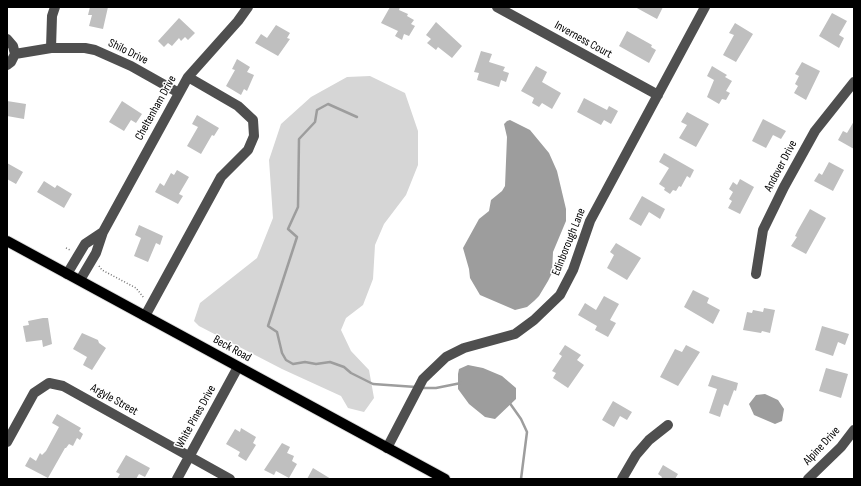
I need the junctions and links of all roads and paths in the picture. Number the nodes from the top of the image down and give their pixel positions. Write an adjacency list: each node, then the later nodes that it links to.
1 (55, 7): 6 (street)
2 (248, 7): 9 (street, Cheltenham Drive)
3 (497, 7): 12 (street, Inverness Court)
4 (705, 7): 12 (street, Edinborough Lane)
5 (7, 39): 7 (street)
6 (51, 48): 7 (street, Shilo Drive); 11 (street, Shilo Drive)
7 (15, 54): 8 (street)
8 (7, 65)
9 (188, 77): 11 (street, Cheltenham Drive); 22 (street)
10 (854, 82): 19 (street, Andover Drive)
11 (179, 93): 13 (street, Cheltenham Drive)
12 (658, 95): 27 (street, Edinborough Lane)
13 (103, 232): 16 (street, Cheltenham Drive); 17 (street, Cheltenham Drive)
14 (7, 241): 18 (main road, Beck Road)
15 (66, 248): 16 (path)
16 (79, 254): 18 (street, Cheltenham Drive)
17 (91, 261): 20 (street, Cheltenham Drive); 21 (path)
18 (67, 274): 20 (main road, Beck Road)
19 (756, 274)
20 (80, 280): 22 (main road, Beck Road)
21 (144, 298)
22 (145, 316): 23 (main road, Beck Road)
23 (238, 367): 27 (main road, Beck Road); 28 (street, White Pines Drive)
24 (668, 425): 32 (street)
25 (854, 430): 33 (street, Alpine Drive)
26 (7, 442): 28 (street, Argyle Street)
27 (387, 448): 31 (main road, Beck Road)
28 (190, 456): 29 (street, White Pines Drive); 30 (street, Argyle Street)
29 (177, 479)
30 (230, 479)
31 (445, 479)
32 (622, 479)
33 (808, 479)

